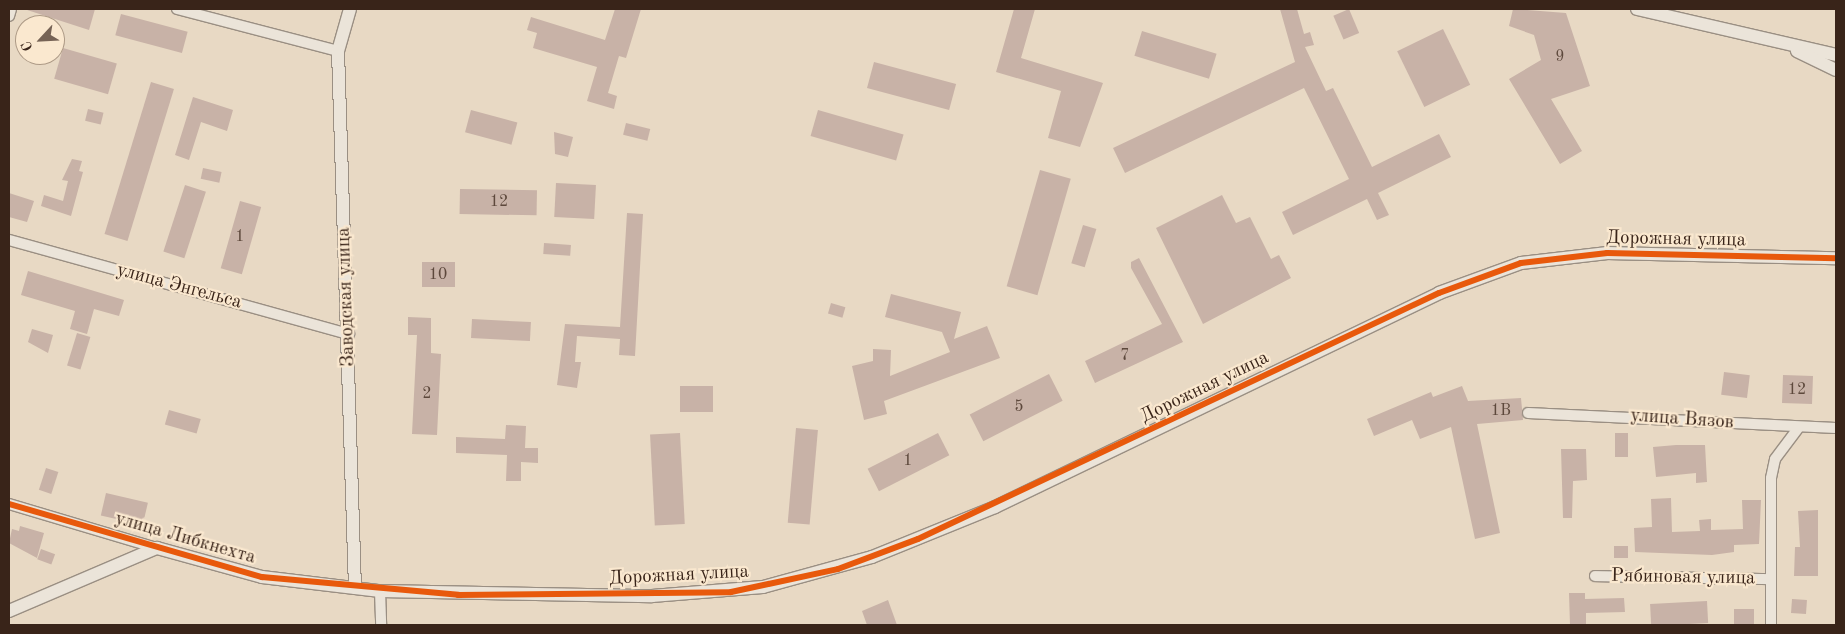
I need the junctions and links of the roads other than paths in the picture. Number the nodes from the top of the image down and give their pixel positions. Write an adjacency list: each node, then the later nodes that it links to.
1 (11, 9): 5 (street)
2 (177, 9): 7 (street)
3 (350, 9): 7 (street, Заводская улица)
4 (1638, 9): 6 (street)
5 (9, 16)
6 (1779, 42): 8 (street); 9 (street)
7 (338, 51): 12 (street, Заводская улица)
8 (1836, 55)
9 (1836, 70)
10 (9, 240): 12 (street, улица Энгельса)
11 (1836, 258): 21 (street, Дорожная улица)
12 (349, 334): 20 (street, Заводская улица)
13 (1528, 413): 14 (street, улица Вязов)
14 (1799, 427): 15 (street, улица Вязов); 19 (street)
15 (1836, 428)
16 (9, 504): 17 (street, улица Либкнехта)
17 (157, 548): 20 (street, улица Либкнехта); 22 (street)
18 (1595, 576): 19 (street, Рябиновая улица)
19 (1770, 579): 24 (street)
20 (355, 588): 21 (street, Дорожная улица)
21 (380, 591): 23 (street)
22 (9, 611)
23 (380, 625)
24 (1771, 625)

